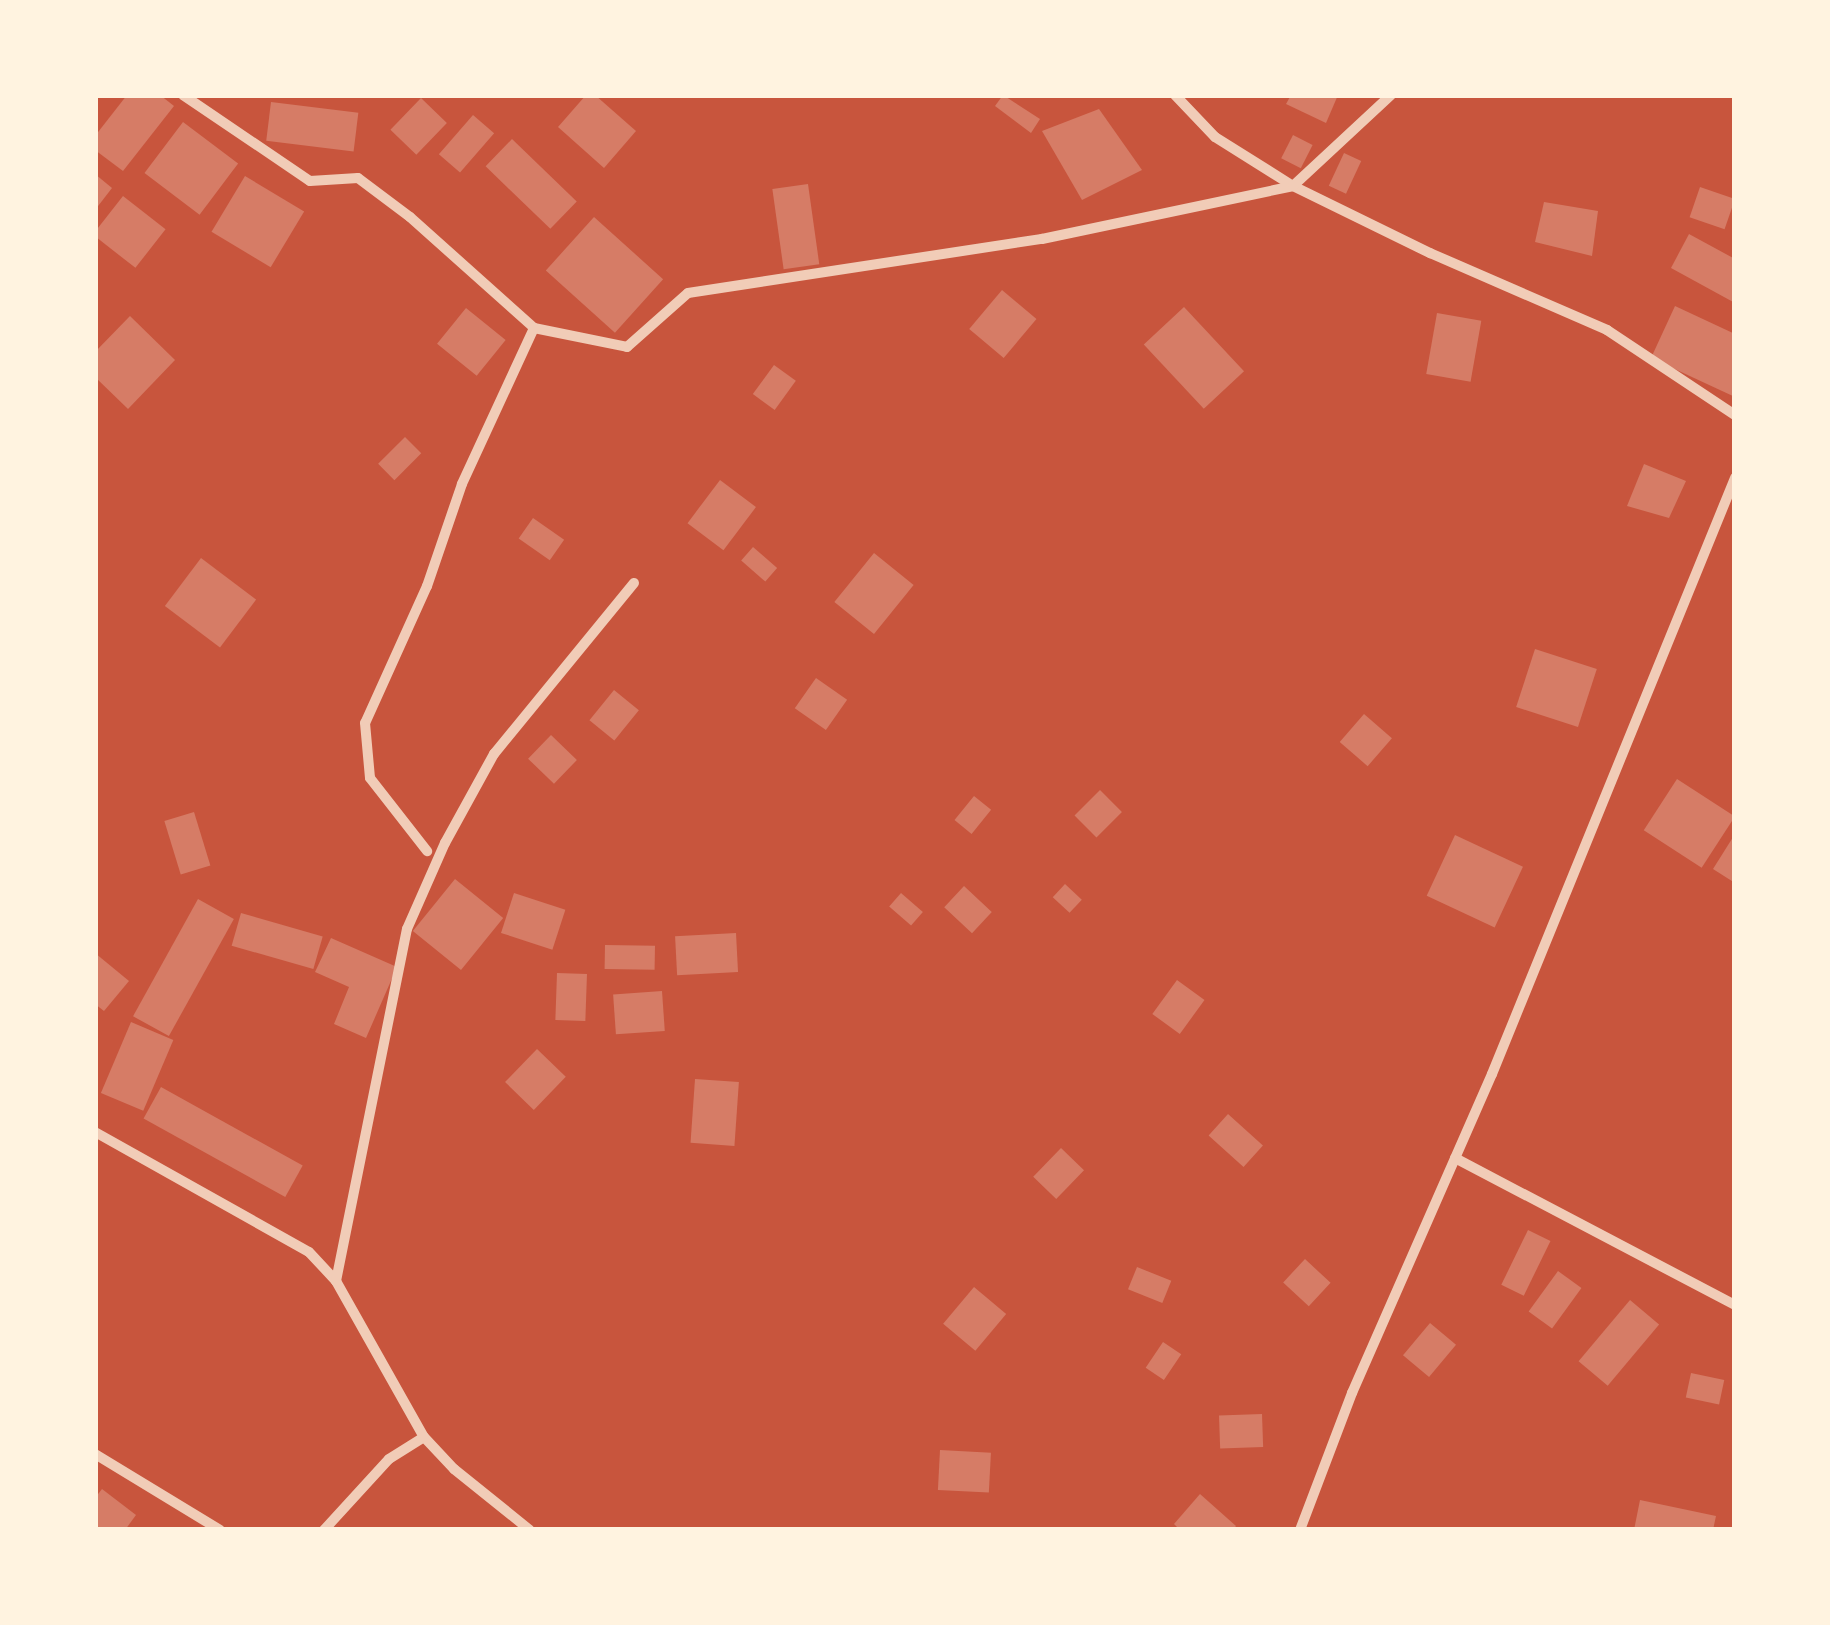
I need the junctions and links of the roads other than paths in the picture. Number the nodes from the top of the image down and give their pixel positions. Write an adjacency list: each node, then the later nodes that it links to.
1 (183, 95): 5 (street)
2 (1175, 95): 4 (street)
3 (1390, 95): 4 (street)
4 (1293, 186): 5 (street); 6 (street)
5 (534, 328): 9 (street)
6 (1735, 415)
7 (1735, 478): 11 (street)
8 (634, 583): 12 (street)
9 (427, 851)
10 (95, 1132): 12 (street)
11 (1455, 1158): 13 (street); 19 (street)
12 (336, 1282): 14 (street)
13 (1735, 1305)
14 (424, 1437): 17 (street); 18 (street)
15 (95, 1454): 16 (street)
16 (220, 1530)
17 (324, 1530)
18 (530, 1530)
19 (1300, 1530)

